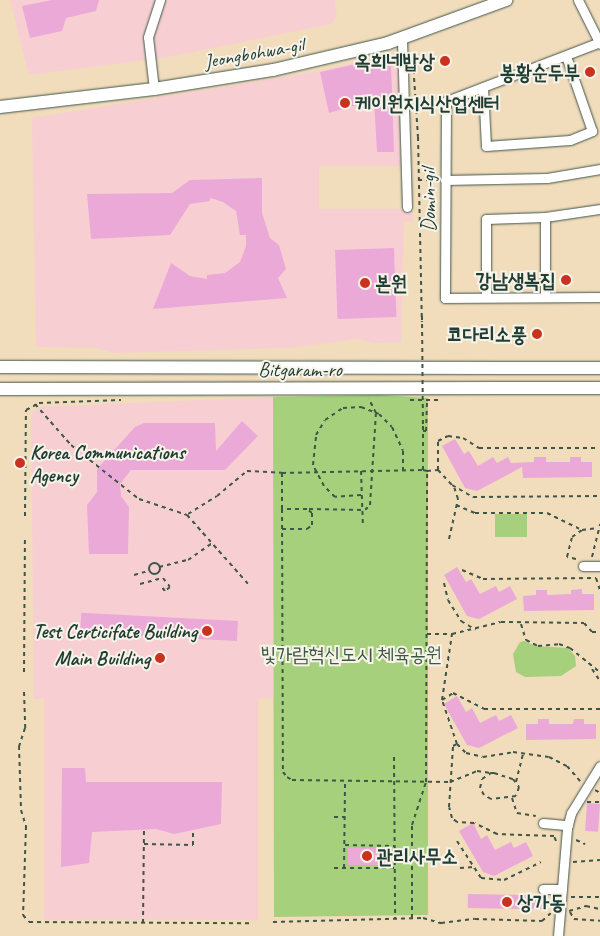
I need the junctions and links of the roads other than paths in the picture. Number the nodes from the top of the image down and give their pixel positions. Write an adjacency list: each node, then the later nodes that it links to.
1 (159, 0): 8 (street)
2 (506, 0): 4 (main road, Jeongbohwa-gil)
3 (578, 0): 5 (street, Domin-gil)
4 (402, 39): 8 (main road, Jeongbohwa-gil); 12 (street)
5 (600, 43): 6 (street, Domin-gil)
6 (566, 56): 7 (street, Domin-gil); 7 (street)
7 (484, 87): 11 (street, Domin-gil)
8 (154, 89): 9 (main road, Jeongbohwa-gil)
9 (0, 107)
10 (600, 169): 11 (street)
11 (446, 180): 17 (street, Domin-gil)
12 (407, 207)
13 (600, 208): 14 (street)
14 (545, 216): 15 (street); 17 (street)
15 (545, 297): 16 (street, Domin-gil); 17 (street, Domin-gil)
16 (600, 297)
17 (486, 298)
18 (0, 368): 19 (main road, Bitgaram-ro)
19 (600, 368)
20 (600, 388): 21 (main road, Bitgaram-ro)
21 (0, 389)
22 (582, 562): 23 (street)
23 (600, 566)
24 (600, 766): 26 (street)
25 (542, 820): 26 (street)
26 (568, 825): 27 (street)
27 (558, 936)

